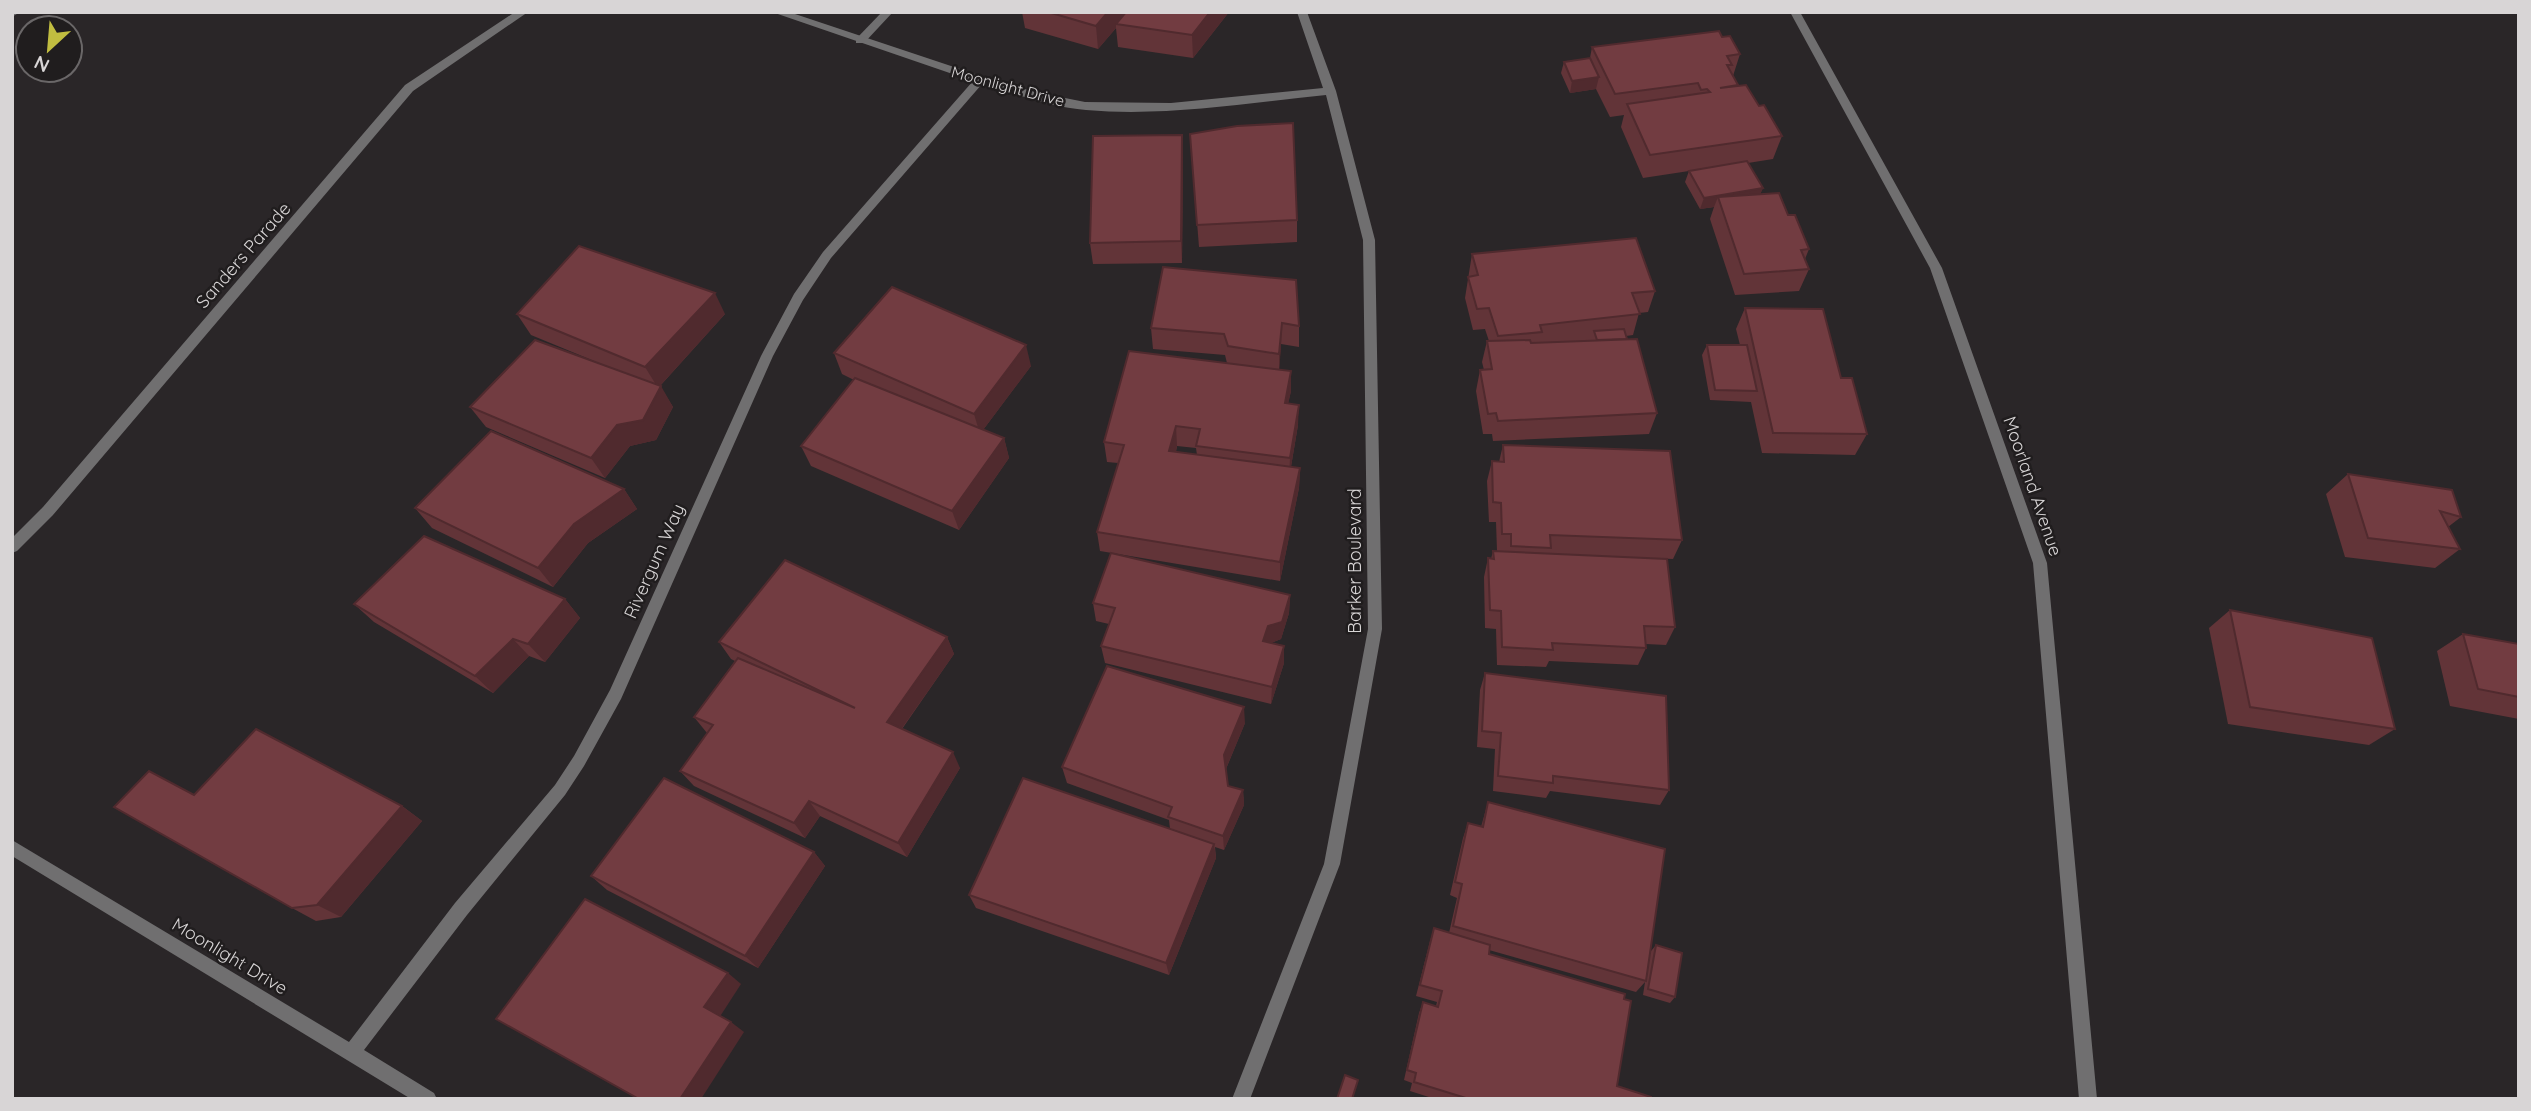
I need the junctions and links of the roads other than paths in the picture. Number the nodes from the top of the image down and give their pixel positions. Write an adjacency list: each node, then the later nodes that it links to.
1 (523, 12): 9 (street, Sanders Parade)
2 (777, 12): 6 (street, Moonlight Drive)
3 (888, 12): 6 (street)
4 (1301, 12): 8 (street, Barker Boulevard)
5 (1795, 12): 14 (street, Moorland Avenue)
6 (860, 41): 7 (street, Moonlight Drive)
7 (980, 80): 8 (street, Moonlight Drive); 11 (street, Rivergum Way)
8 (1330, 90): 13 (street, Barker Boulevard)
9 (12, 547)
10 (12, 847): 11 (street, Moonlight Drive)
11 (352, 1052): 12 (street, Moonlight Drive)
12 (428, 1099)
13 (1241, 1099)
14 (2088, 1099)

